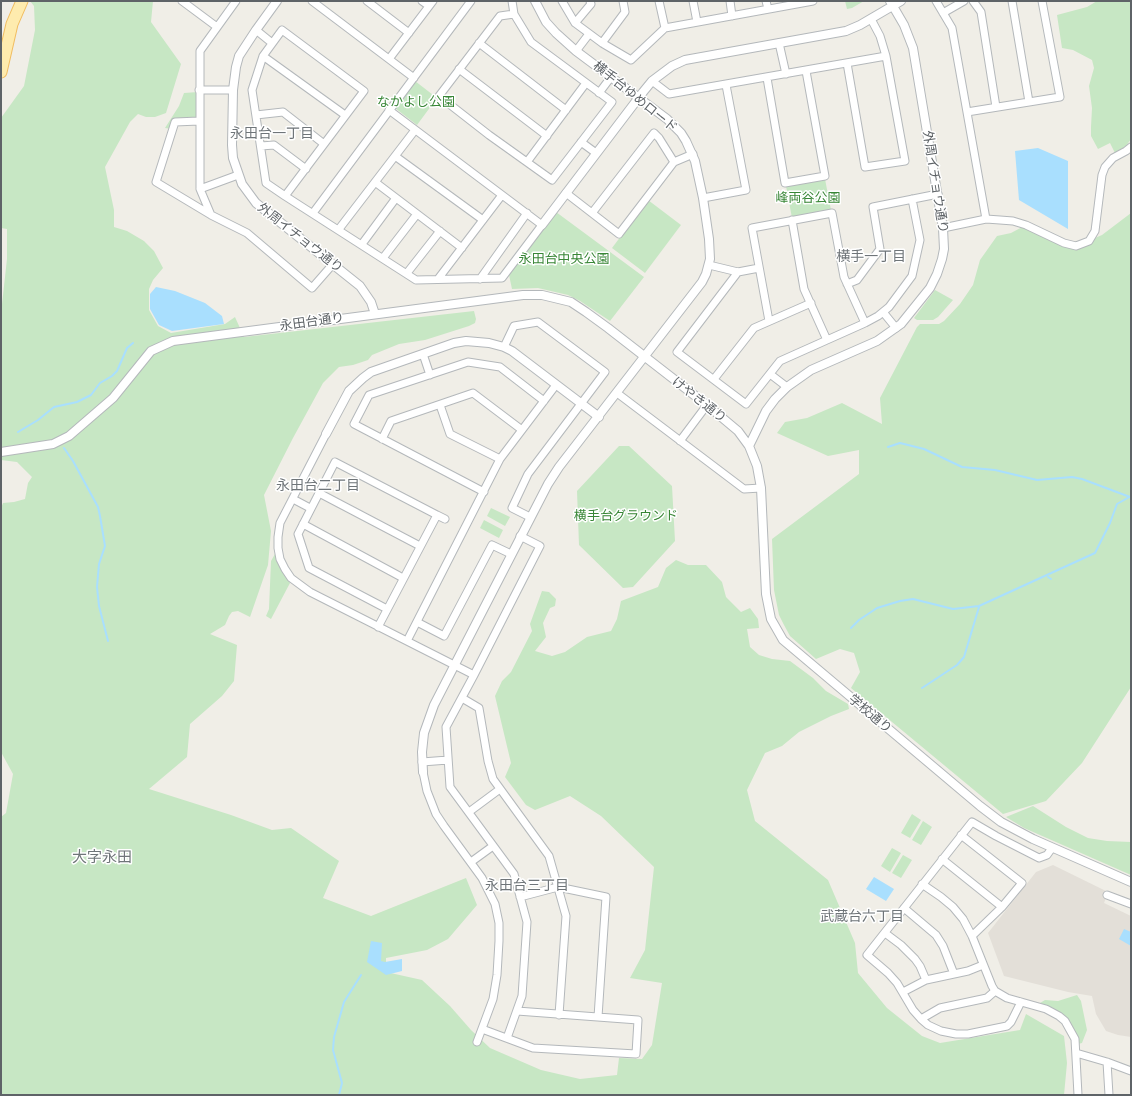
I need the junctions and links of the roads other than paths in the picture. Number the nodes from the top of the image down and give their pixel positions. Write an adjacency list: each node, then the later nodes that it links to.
1 (22, 1): 51 (main road)
2 (182, 1): 35 (street)
3 (236, 1): 35 (street)
4 (277, 1): 37 (street, 外周イチョウ通り)
5 (312, 1): 47 (street)
6 (366, 1): 38 (street)
7 (422, 1): 26 (street)
8 (471, 1): 54 (street)
9 (512, 1): 30 (street)
10 (535, 1): 44 (street, 横手台ゆめロード)
11 (562, 1): 34 (street)
12 (590, 1): 34 (street)
13 (623, 1): 42 (street)
14 (659, 1): 36 (street)
15 (693, 1): 33 (street)
16 (730, 1): 31 (street)
17 (766, 1): 28 (street)
18 (813, 1): 25 (street)
19 (901, 1): 27 (street)
20 (936, 1): 29 (street)
21 (964, 1): 29 (street)
22 (973, 1): 64 (street)
23 (1012, 1): 63 (street)
24 (1042, 1): 63 (street)
25 (802, 2): 28 (street)
26 (431, 3): 38 (street)
27 (891, 4): 32 (street); 87 (street, 外周イチョウ通り)
28 (768, 9): 31 (street)
29 (943, 13): 67 (street)
30 (514, 14): 41 (street); 57 (street)
31 (732, 16): 33 (street)
32 (871, 19): 43 (street); 46 (street)
33 (697, 22): 36 (street)
34 (575, 23): 39 (street)
35 (217, 27): 59 (street)
36 (664, 28): 42 (street)
37 (256, 30): 40 (street); 60 (street, 外周イチョウ通り)
38 (409, 33): 47 (street)
39 (589, 34): 42 (street); 44 (street)
40 (272, 43): 45 (street); 69 (street)
41 (479, 43): 49 (street); 66 (street)
42 (602, 43)
43 (779, 43): 52 (street); 56 (street)
44 (576, 51): 53 (street, 横手台ゆめロード)
45 (263, 56): 68 (street); 69 (street)
46 (886, 56): 48 (street); 48 (street)
47 (389, 59): 54 (street)
48 (847, 63): 50 (street)
49 (459, 69): 72 (street); 80 (street)
50 (806, 71): 52 (street); 55 (street)
51 (1, 72)
52 (786, 74): 55 (street)
53 (611, 77): 61 (street); 62 (street, 横手台ゆめロード)
54 (414, 78): 65 (street)
55 (767, 78): 58 (street)
56 (652, 82): 58 (street); 62 (street)
57 (586, 83): 61 (street); 66 (street)
58 (726, 85): 91 (street)
59 (199, 90): 60 (street); 70 (street)
60 (233, 90): 83 (street, 外周イチョウ通り)
61 (599, 93): 73 (street)
62 (639, 98): 77 (street); 78 (street, 横手台ゆめロード)
63 (1029, 102): 64 (street)
64 (996, 107): 67 (street)
65 (389, 110): 71 (street); 93 (street)
66 (566, 110): 72 (street)
67 (967, 112): 98 (street)
68 (256, 115): 74 (street); 75 (street)
69 (345, 115): 74 (street)
70 (199, 121): 85 (street); 97 (street)
71 (415, 130): 79 (street); 88 (street)
72 (547, 136): 80 (street)
73 (581, 142): 77 (street); 80 (street)
74 (324, 144): 82 (street)
75 (261, 146): 82 (street); 89 (street)
76 (1131, 147): 98 (street)
77 (596, 153): 86 (street)
78 (693, 154): 81 (street); 91 (street, 横手台ゆめロード)
79 (395, 156): 84 (street); 99 (street)
80 (527, 162)
81 (674, 162): 95 (street); 95 (street)
82 (306, 169): 89 (street)
83 (238, 175): 85 (street); 108 (street, 外周イチョウ通り)
84 (375, 182): 90 (street); 103 (street)
85 (200, 188): 97 (street)
86 (566, 193): 95 (street); 101 (street)
87 (938, 194): 92 (street); 102 (street, 外周イチョウ通り)
88 (502, 195): 94 (street); 99 (street)
89 (285, 196): 93 (street)
90 (396, 198): 96 (street); 105 (street)
91 (703, 198): 109 (street, 横手台ゆめロード)
92 (912, 199): 115 (street); 117 (street)
93 (313, 213): 103 (street)
94 (527, 213): 101 (street); 114 (street)
95 (592, 213)
96 (417, 214): 104 (street); 107 (street)
97 (211, 215): 108 (street)
98 (986, 219): 102 (street)
99 (483, 220): 106 (street)
100 (792, 220): 110 (street); 115 (street); 116 (street)
101 (542, 224): 114 (street)
102 (943, 228): 121 (street, 外周イチョウ通り)
103 (338, 229): 105 (street)
104 (440, 231): 106 (street); 112 (street)
105 (362, 244): 107 (street)
106 (462, 248): 113 (street)
107 (383, 258): 112 (street)
108 (333, 264): 118 (street, 外周イチョウ通り)
109 (709, 265): 111 (street); 125 (street, 横手台ゆめロード)
110 (759, 268): 111 (street); 119 (street)
111 (738, 272): 128 (street)
112 (407, 273): 113 (street)
113 (438, 279): 114 (street)
114 (480, 279)
115 (847, 284): 120 (street)
116 (811, 303): 119 (street); 122 (street)
117 (883, 312): 120 (street); 121 (street)
118 (375, 314): 125 (street, 永田台通り); 142 (street, 永田台通り)
119 (769, 321): 128 (street)
120 (865, 323): 122 (street)
121 (896, 328): 130 (street, 外周イチョウ通り)
122 (827, 340): 126 (street)
123 (504, 347): 124 (street); 129 (street); 133 (street)
124 (423, 354): 127 (street); 138 (street)
125 (645, 358): 131 (street, 横手台ゆめロード); 135 (street, けやき通り)
126 (770, 374): 128 (street); 130 (street)
127 (430, 375): 132 (street); 139 (street)
128 (714, 379)
129 (556, 385): 132 (street); 133 (street)
130 (787, 388): 141 (street, 外周イチョウ通り)
131 (617, 393): 136 (street, 横手台ゆめロード); 140 (street)
132 (544, 401): 137 (street)
133 (582, 404): 136 (street); 150 (street)
134 (440, 405): 137 (street); 139 (street); 143 (street)
135 (707, 405): 140 (street); 141 (street, けやき通り)
136 (599, 417): 150 (street, 横手台ゆめロード)
137 (522, 430): 143 (street)
138 (326, 434): 147 (street)
139 (382, 439): 145 (street)
140 (680, 441): 144 (street)
141 (749, 446): 144 (street, 学校通り)
142 (1, 452)
143 (500, 459): 145 (street)
144 (761, 488): 171 (street, 学校通り)
145 (484, 492): 158 (street)
146 (319, 493): 148 (street); 149 (street); 154 (street)
147 (293, 499): 148 (street); 159 (street)
148 (310, 508): 152 (street)
149 (437, 515): 151 (street); 154 (street)
150 (530, 517): 153 (street, 横手台ゆめロード)
151 (445, 519)
152 (302, 524): 156 (street); 157 (street)
153 (520, 536): 155 (street, 横手台ゆめロード); 162 (street)
154 (420, 546): 156 (street)
155 (511, 554): 158 (street); 161 (street, 横手台ゆめロード)
156 (403, 578): 157 (street)
157 (388, 610): 159 (street)
158 (417, 622): 160 (street)
159 (378, 627): 160 (street)
160 (407, 641): 161 (street)
161 (454, 665): 162 (street); 165 (street, 横手台ゆめロード)
162 (474, 675): 163 (street)
163 (462, 698): 164 (street); 167 (street)
164 (448, 760): 165 (street); 168 (street)
165 (422, 762): 166 (street, 横手台ゆめロード)
166 (423, 772): 173 (street)
167 (500, 789): 168 (street); 176 (street)
168 (469, 812): 170 (street)
169 (961, 835): 171 (street); 172 (street); 180 (street)
170 (493, 846): 173 (street); 178 (street)
171 (1052, 848): 174 (street, 学校通り)
172 (942, 859): 175 (street); 180 (street)
173 (471, 862): 194 (street)
174 (1131, 882)
175 (922, 884): 181 (street); 183 (street)
176 (558, 887): 178 (street); 191 (street); 192 (street)
177 (1107, 896): 179 (street)
178 (520, 897): 190 (street)
179 (1131, 904)
180 (1002, 907): 183 (street)
181 (904, 908): 182 (street); 185 (street)
182 (885, 933): 186 (street); 188 (street)
183 (972, 936): 184 (street)
184 (983, 965): 185 (street); 187 (street)
185 (954, 974): 186 (street)
186 (926, 980): 188 (street)
187 (995, 991): 189 (street); 193 (street)
188 (903, 992): 193 (street)
189 (1021, 1002): 193 (street); 197 (street)
190 (517, 1011): 191 (street); 195 (street)
191 (560, 1015): 192 (street)
192 (598, 1017): 195 (street)
193 (921, 1019)
194 (482, 1029): 195 (street); 196 (street)
195 (507, 1038)
196 (477, 1042)
197 (1076, 1052): 198 (street); 200 (street)
198 (1107, 1062): 199 (street); 201 (street)
199 (1131, 1071)
200 (1078, 1095)
201 (1109, 1095)

